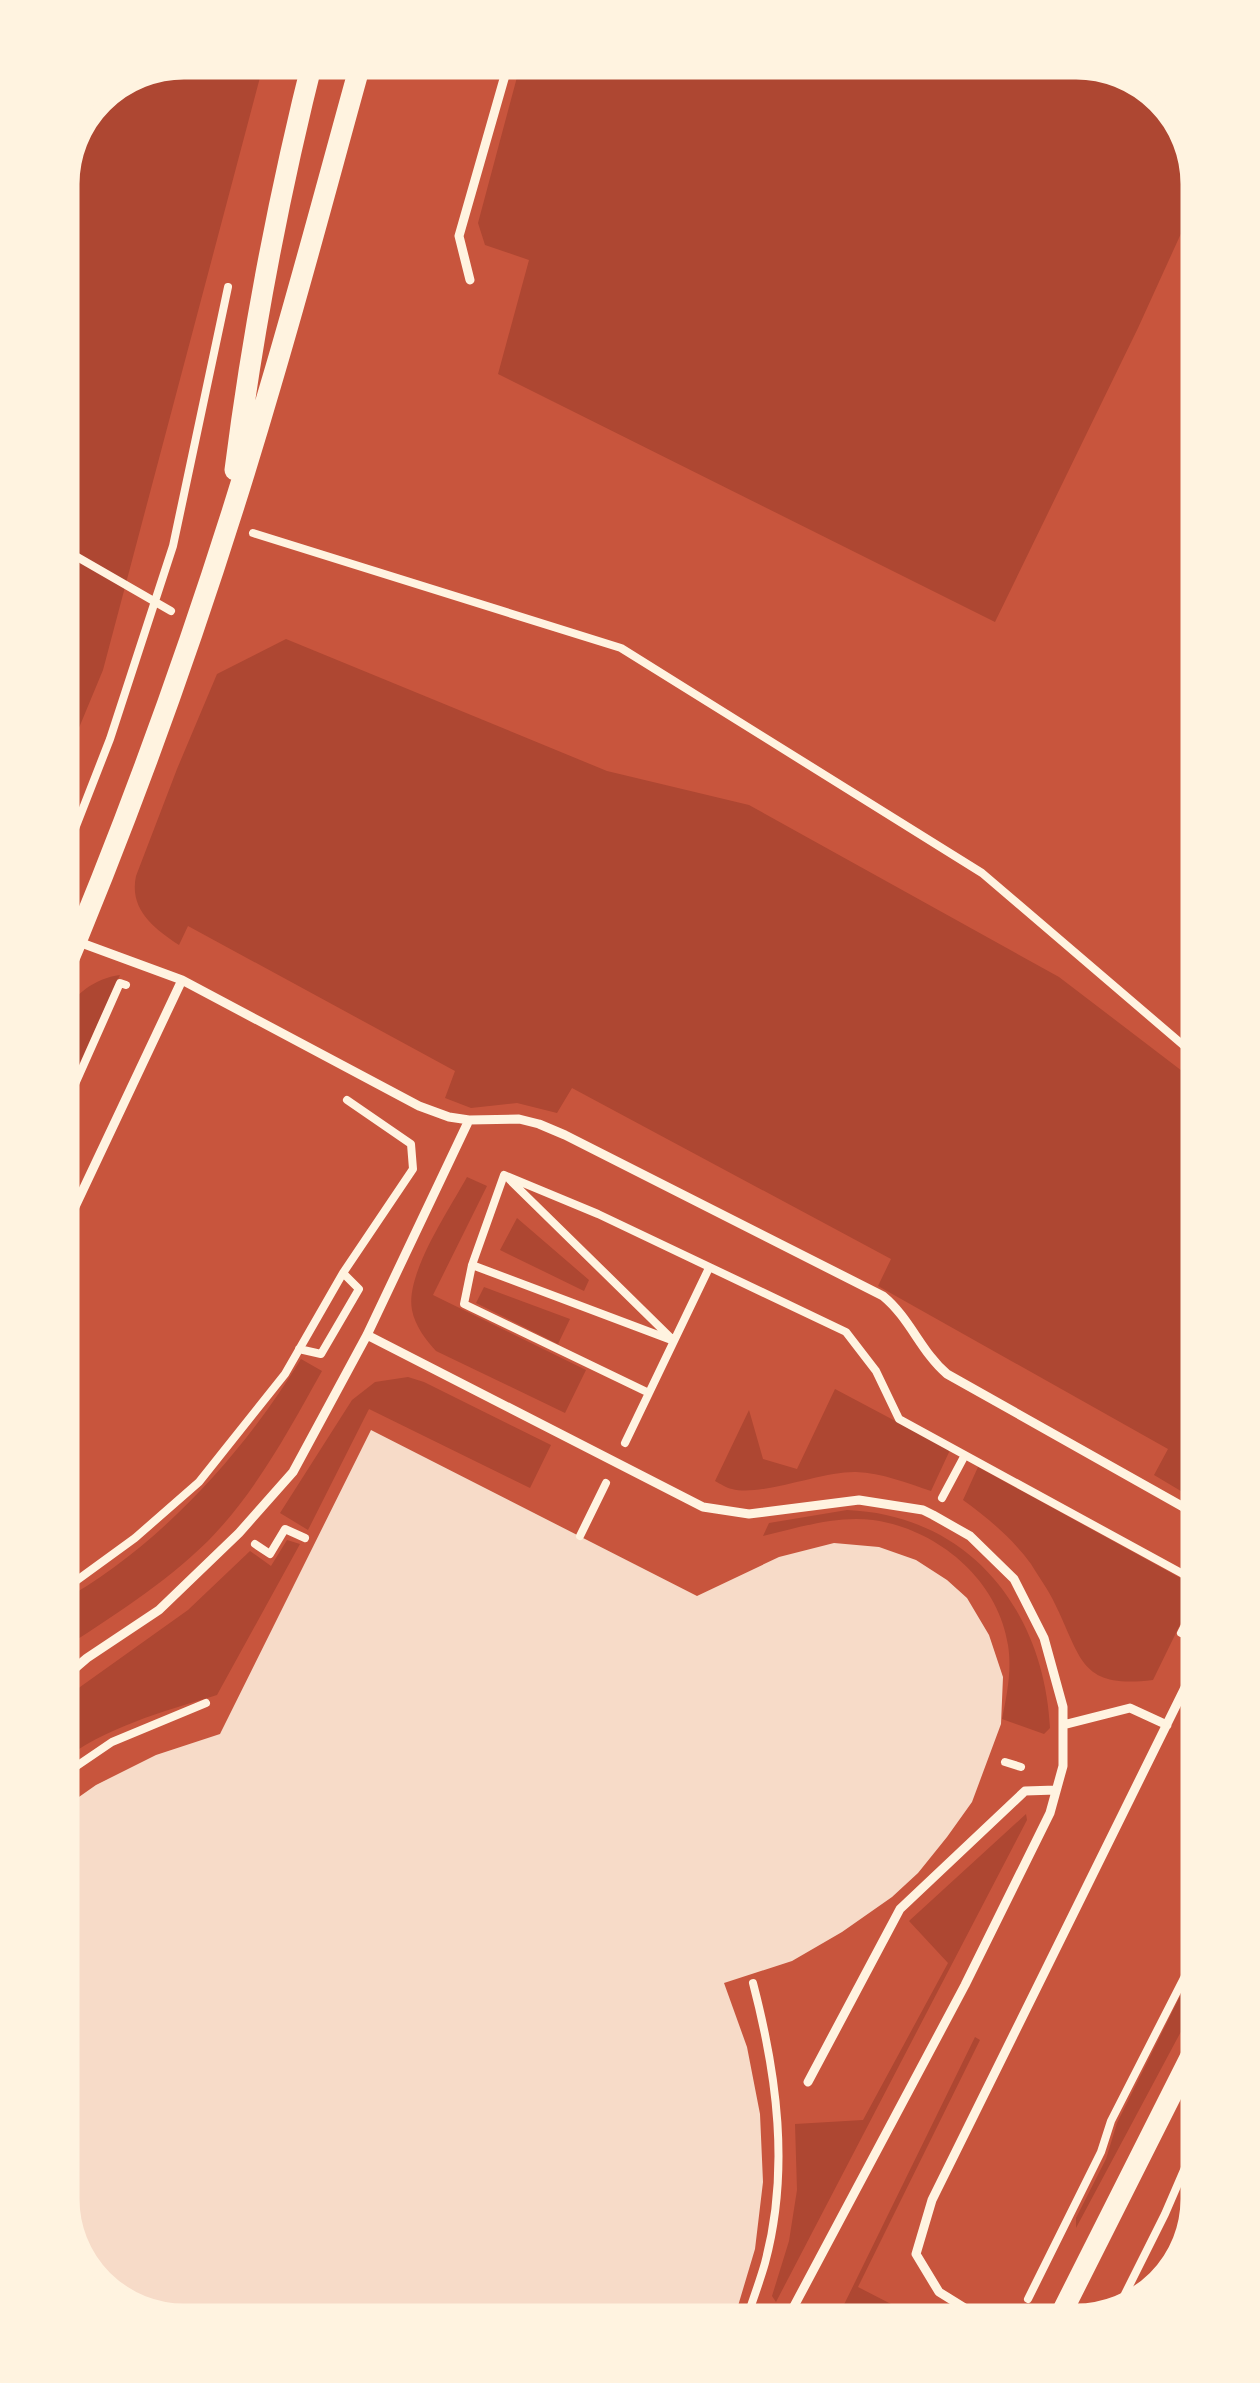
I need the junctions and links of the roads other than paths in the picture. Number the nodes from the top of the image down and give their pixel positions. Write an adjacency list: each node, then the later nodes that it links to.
1 (310, 72): 5 (street)
2 (358, 72): 5 (street)
3 (506, 72): 4 (lane)
4 (470, 280)
5 (227, 524): 6 (street)
6 (76, 941): 7 (street); 8 (lane)
7 (72, 949)
8 (182, 980): 9 (lane); 10 (lane)
9 (469, 1120): 11 (lane); 12 (lane)
10 (72, 1213)
11 (367, 1335): 13 (lane); 17 (lane)
12 (1188, 1510)
13 (72, 1670)
14 (1188, 1682): 15 (lane)
15 (1179, 1700): 16 (lane); 18 (lane)
16 (1188, 1704)
17 (1063, 1725): 18 (lane); 19 (lane)
18 (1167, 1725): 23 (lane)
19 (1056, 1790): 21 (lane); 22 (lane)
20 (1188, 2062): 24 (street)
21 (808, 2082)
22 (791, 2311)
23 (969, 2311)
24 (1063, 2311)

